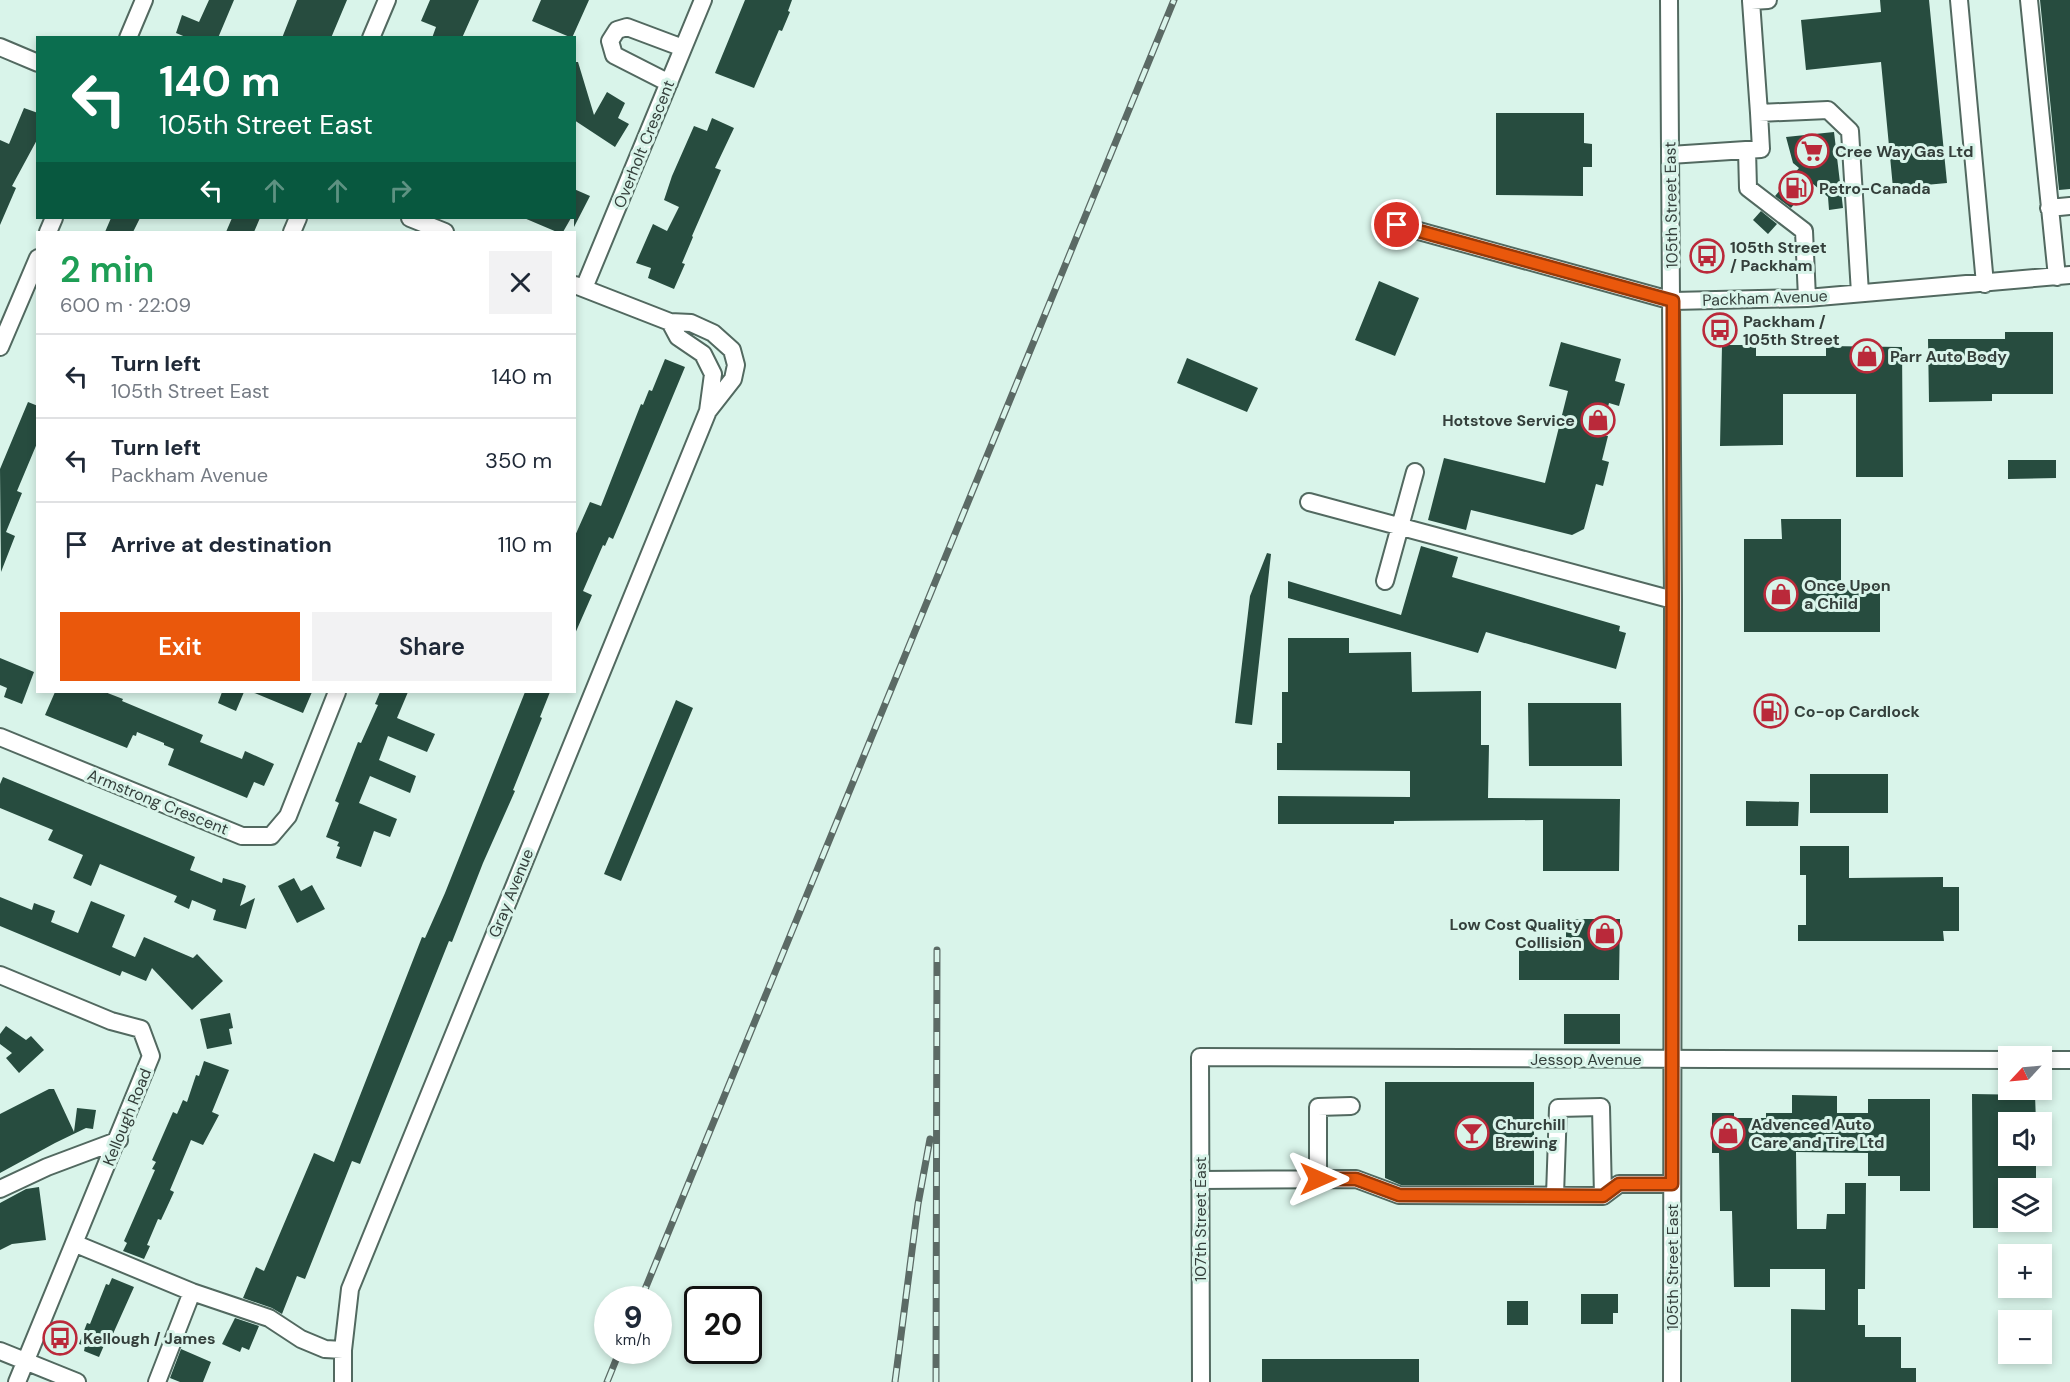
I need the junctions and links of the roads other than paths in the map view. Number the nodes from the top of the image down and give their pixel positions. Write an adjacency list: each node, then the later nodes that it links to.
1 (144, 0): 8 (street)
2 (387, 0): 9 (street)
3 (703, 0): 11 (street, Overholt Crescent)
4 (1669, 0): 16 (street, 105th Street East)
5 (1768, 0): 14 (street)
6 (1959, 0): 24 (street)
7 (2029, 0): 18 (street)
8 (129, 36)
9 (372, 36)
10 (0, 47): 12 (street)
11 (683, 48): 13 (street, Overholt Crescent); 13 (street)
12 (36, 62)
13 (669, 83): 25 (street, Overholt Crescent)
14 (1759, 113): 15 (street); 26 (street)
15 (1747, 150): 16 (street); 27 (street)
16 (1670, 155): 28 (street, 105th Street East)
17 (2070, 206): 18 (street)
18 (2049, 208): 23 (street)
19 (412, 219): 21 (street)
20 (1397, 225): 28 (street, Packham Avenue)
21 (442, 231)
22 (36, 263): 30 (street)
23 (2063, 276): 24 (street, Packham Avenue)
24 (1985, 284): 26 (street, Packham Avenue)
25 (579, 286): 29 (street)
26 (1860, 293): 27 (street, Packham Avenue)
27 (1807, 298): 28 (street, Packham Avenue)
28 (1673, 301): 36 (street, 105th Street East)
29 (670, 322): 31 (street, Gray Avenue); 31 (street, Gray Avenue)
30 (0, 348)
31 (708, 411): 55 (street, Gray Avenue)
32 (1415, 472): 34 (street)
33 (1309, 502): 34 (street)
34 (1401, 528): 35 (street); 36 (street)
35 (1385, 581)
36 (1673, 600): 41 (street, 105th Street East)
37 (337, 693): 38 (street, Armstrong Crescent)
38 (0, 737)
39 (0, 975): 46 (street, Kellough Road)
40 (1200, 1057): 41 (street, Jessop Avenue); 48 (street, 107th Street East)
41 (1673, 1060): 42 (street, Jessop Avenue); 49 (street, 105th Street East)
42 (1998, 1060)
43 (2052, 1060): 44 (street)
44 (2070, 1060)
45 (1350, 1106): 47 (street)
46 (119, 1140): 50 (street); 53 (street, Kellough Road)
47 (1318, 1179): 48 (street); 51 (street)
48 (1200, 1180): 62 (street, 107th Street East)
49 (1672, 1184): 52 (street); 63 (street, 105th Street East)
50 (0, 1189)
51 (1555, 1195): 52 (street); 52 (street)
52 (1603, 1196)
53 (76, 1244): 54 (street); 57 (street, Kellough Road)
54 (192, 1292): 55 (street); 60 (street)
55 (343, 1350): 61 (street, Gray Avenue)
56 (0, 1351): 57 (street)
57 (25, 1360): 58 (street, Kellough Road); 59 (street)
58 (17, 1382)
59 (77, 1382)
60 (157, 1382)
61 (344, 1382)
62 (1201, 1382)
63 (1672, 1382)

